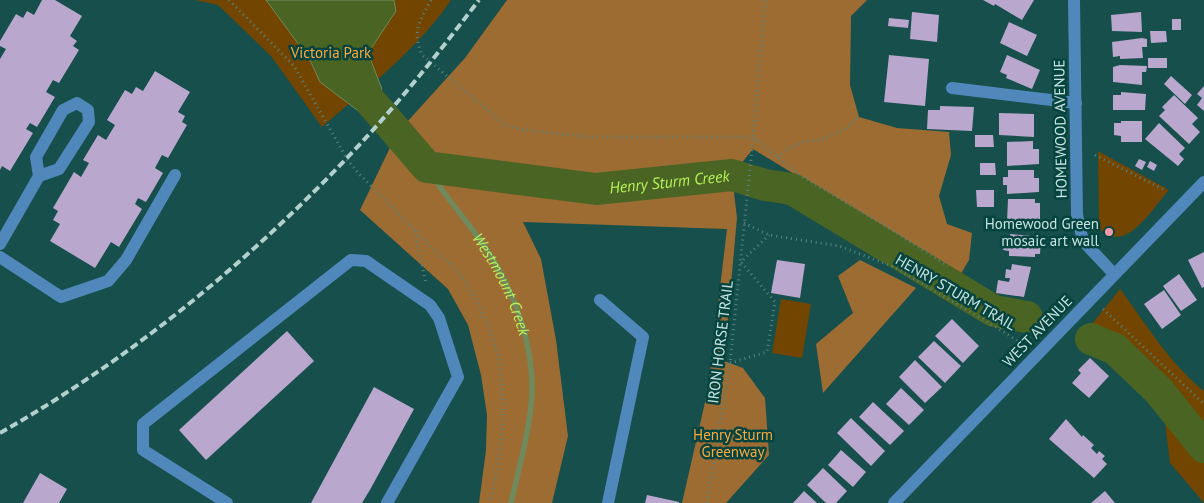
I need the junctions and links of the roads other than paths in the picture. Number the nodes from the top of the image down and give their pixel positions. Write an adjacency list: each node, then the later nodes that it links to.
1 (1074, 0): 3 (street, HOMEWOOD AVENUE)
2 (952, 88): 3 (street)
3 (1076, 103): 9 (street, HOMEWOOD AVENUE)
4 (175, 175): 8 (street)
5 (39, 176): 5 (street); 7 (street)
6 (1204, 182): 9 (street, WEST AVENUE)
7 (0, 244)
8 (0, 257)
9 (1114, 274): 14 (street, WEST AVENUE)
10 (600, 300): 13 (street)
11 (227, 503): 12 (street)
12 (387, 503)
13 (608, 503)
14 (894, 503)

